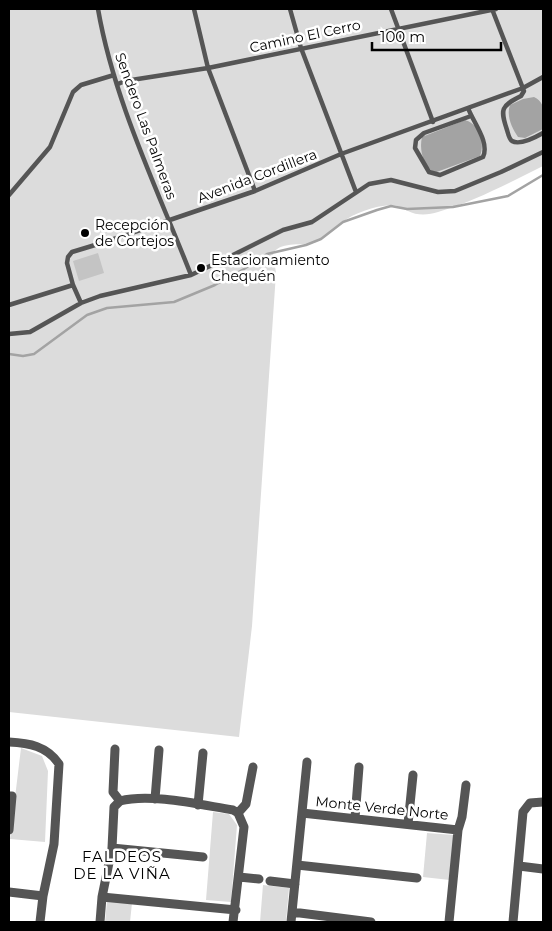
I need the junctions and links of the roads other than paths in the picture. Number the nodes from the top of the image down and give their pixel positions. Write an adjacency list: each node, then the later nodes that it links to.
1 (98, 9): 9 (lane, Sendero Las Palmeras)
2 (194, 9): 8 (lane)
3 (290, 9): 7 (lane)
4 (391, 9): 6 (lane)
5 (494, 9): 6 (lane, Camino El Cerro); 12 (lane)
6 (397, 29): 7 (lane, Camino El Cerro); 15 (lane)
7 (301, 48): 8 (lane, Camino El Cerro); 18 (lane)
8 (208, 68): 11 (lane, Camino El Cerro); 19 (lane)
9 (114, 75): 11 (lane, Sendero Las Palmeras); 21 (lane)
10 (543, 77): 12 (lane, Avenida Cordillera)
11 (118, 84): 22 (lane, Sendero Las Palmeras)
12 (523, 88): 13 (lane, Avenida Cordillera); 16 (lane)
13 (468, 108): 14 (lane); 15 (lane, Avenida Cordillera)
14 (471, 116): 14 (lane)
15 (433, 122): 18 (lane, Avenida Cordillera)
16 (543, 134)
17 (543, 152): 20 (lane)
18 (341, 154): 19 (lane, Avenida Cordillera); 20 (lane)
19 (255, 191): 22 (lane, Avenida Cordillera)
20 (356, 192): 23 (lane)
21 (9, 195)
22 (168, 221): 23 (lane, Sendero Las Palmeras); 24 (lane, Avenida Cordillera)
23 (190, 275): 25 (lane)
24 (73, 285): 25 (lane, Avenida Cordillera); 26 (lane)
25 (81, 304): 27 (lane)
26 (9, 305)
27 (9, 334)
28 (9, 742): 59 (street)
29 (116, 749): 39 (street)
30 (159, 750): 38 (street)
31 (203, 753): 41 (street)
32 (307, 762): 43 (street)
33 (253, 767): 42 (street)
34 (359, 767): 44 (street)
35 (413, 775): 45 (street)
36 (466, 785): 47 (street)
37 (10, 796): 46 (street)
38 (155, 799): 39 (street); 41 (street)
39 (120, 801): 48 (street)
40 (543, 802): 51 (street)
41 (198, 805): 42 (street)
42 (238, 813): 53 (street)
43 (302, 813): 44 (street, Monte Verde Norte); 50 (street)
44 (354, 818): 45 (street, Monte Verde Norte)
45 (408, 824): 47 (street, Monte Verde Norte)
46 (9, 830)
47 (458, 830): 68 (street)
48 (112, 848): 49 (street); 60 (street)
49 (203, 857)
50 (297, 865): 54 (street); 57 (street)
51 (519, 866): 52 (street); 69 (street)
52 (543, 869)
53 (240, 877): 55 (street); 61 (street)
54 (417, 878)
55 (259, 879)
56 (270, 881): 57 (street)
57 (295, 884): 62 (street)
58 (9, 892): 59 (street)
59 (43, 896): 63 (street)
60 (102, 896): 61 (street); 64 (street)
61 (236, 910): 65 (street)
62 (292, 912): 66 (street); 67 (street)
63 (40, 922)
64 (100, 922)
65 (233, 922)
66 (291, 922)
67 (371, 922)
68 (449, 922)
69 (513, 922)

